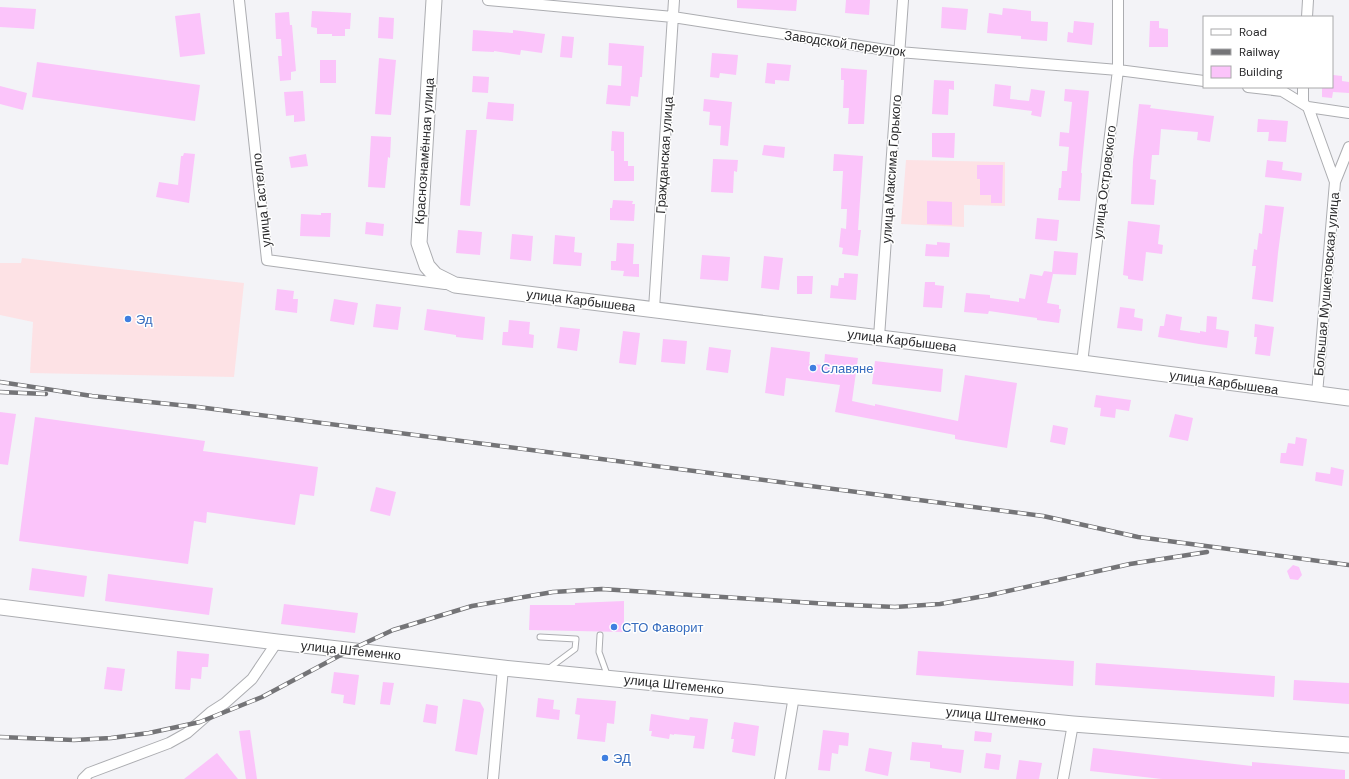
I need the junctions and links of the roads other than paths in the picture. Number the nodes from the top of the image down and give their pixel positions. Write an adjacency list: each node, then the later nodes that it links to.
1 (239, 0): 19 (street, улица Гастелло)
2 (434, 0): 19 (main road, Краснознамённая улица)
3 (488, 0): 9 (street, Заводской переулок)
4 (674, 0): 9 (street, Гражданская улица)
5 (903, 0): 10 (street, улица Максима Горького)
6 (1118, 0): 11 (street, улица Островского)
7 (1308, 0): 8 (street)
8 (1307, 16)
9 (673, 17): 10 (street, Заводской переулок); 20 (street, Гражданская улица)
10 (899, 52): 11 (street, Заводской переулок); 21 (street, улица Максима Горького)
11 (1118, 70): 12 (street, Заводской переулок); 22 (street, улица Островского)
12 (1203, 81)
13 (1255, 88): 15 (street)
14 (1303, 88): 15 (street)
15 (1305, 105): 16 (street); 18 (street, Большая Мушкетовская улица)
16 (1349, 113)
17 (1349, 147): 18 (street)
18 (1335, 182): 23 (street, Большая Мушкетовская улица)
19 (455, 285): 20 (main road, улица Карбышева)
20 (654, 309): 21 (main road, улица Карбышева)
21 (879, 337): 22 (main road, улица Карбышева)
22 (1082, 363): 23 (main road, улица Карбышева)
23 (1317, 394): 24 (main road, улица Карбышева)
24 (1349, 398)
25 (0, 607): 28 (main road, улица Штеменко)
26 (600, 635): 31 (lane)
27 (540, 637): 30 (lane)
28 (277, 642): 29 (main road, улица Штеменко); 35 (street)
29 (503, 668): 30 (main road, улица Штеменко); 36 (street)
30 (544, 672): 31 (main road, улица Штеменко)
31 (608, 678): 32 (main road, улица Штеменко)
32 (794, 696): 33 (main road, улица Штеменко); 37 (street)
33 (1073, 724): 34 (main road, улица Штеменко); 38 (street)
34 (1349, 745)
35 (83, 779)
36 (493, 779)
37 (780, 779)
38 (1063, 779)

